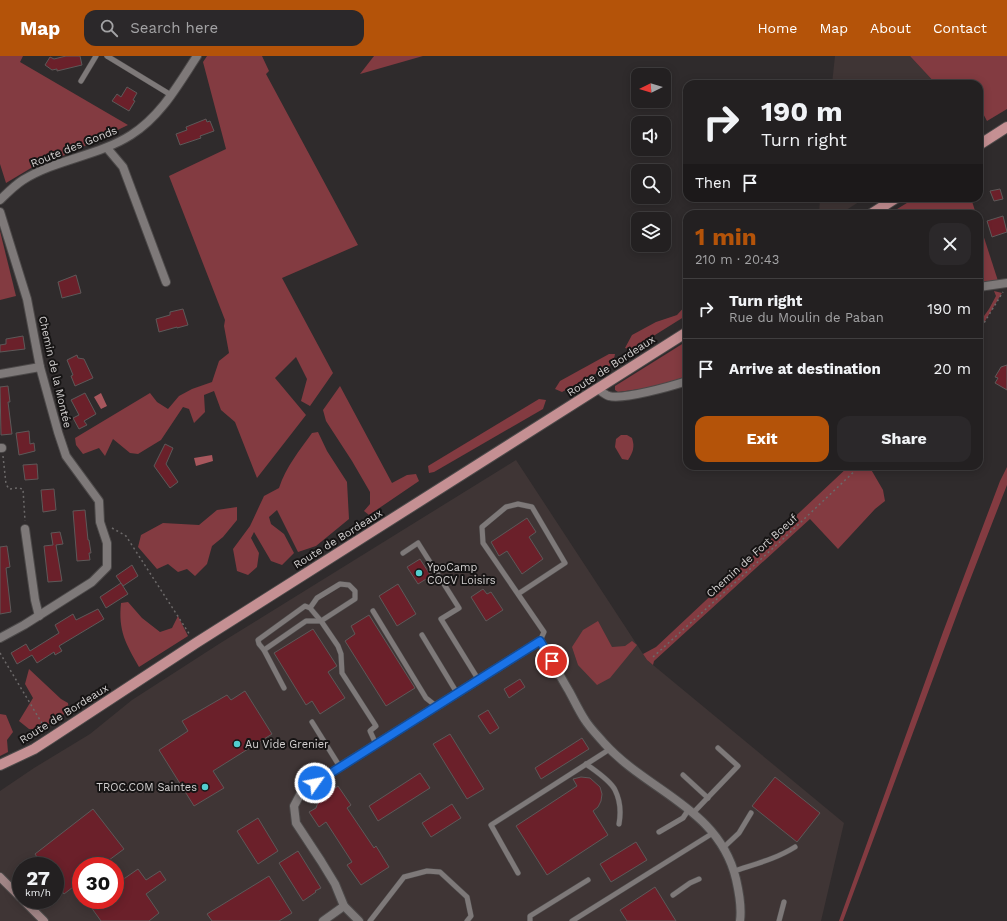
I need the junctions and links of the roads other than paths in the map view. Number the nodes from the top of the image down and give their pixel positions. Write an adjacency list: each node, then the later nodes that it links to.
1 (96, 56): 4 (lane)
2 (107, 56): 5 (lane)
3 (197, 56): 5 (street, Route des Gonds)
4 (81, 81)
5 (171, 95): 8 (street, Route des Gonds)
6 (1007, 127): 7 (main road)
7 (983, 142)
8 (107, 148): 9 (street, Route des Gonds); 13 (street)
9 (0, 200)
10 (890, 202): 11 (main road)
11 (877, 210)
12 (0, 212): 17 (street, Chemin de la Montée)
13 (166, 282)
14 (983, 286): 15 (street)
15 (1006, 286)
16 (683, 335): 20 (main road, Route de Bordeaux)
17 (40, 367): 18 (street); 26 (street, Chemin de la Montée)
18 (0, 374)
19 (683, 382): 20 (street)
20 (598, 389): 41 (main road, Route de Bordeaux)
21 (25, 529): 26 (street)
22 (403, 553): 32 (lane)
23 (518, 594): 23 (lane); 30 (lane)
24 (310, 608): 27 (lane); 27 (lane); 31 (lane)
25 (373, 611): 35 (lane)
26 (39, 616): 29 (street, Chemin de la Montée)
27 (321, 621): 31 (lane); 37 (lane)
28 (422, 635): 34 (lane)
29 (0, 638)
30 (540, 641): 32 (street); 39 (street)
31 (264, 650): 33 (lane)
32 (478, 680): 34 (street)
33 (284, 688)
34 (457, 693): 35 (street)
35 (436, 706): 37 (street)
36 (312, 722): 42 (lane)
37 (376, 744): 42 (street)
38 (718, 748): 44 (lane)
39 (610, 749): 40 (lane); 45 (street)
40 (586, 764): 47 (lane); 53 (lane)
41 (0, 765)
42 (340, 767): 60 (street)
43 (683, 775): 44 (lane)
44 (708, 798): 45 (lane)
45 (692, 811): 48 (lane); 49 (street)
46 (751, 813): 51 (lane)
47 (619, 824)
48 (659, 832)
49 (713, 833): 51 (street); 68 (lane)
50 (795, 847): 52 (lane)
51 (723, 848): 52 (street)
52 (734, 871): 69 (street)
53 (518, 873)
54 (0, 877): 57 (main road)
55 (699, 879): 58 (lane)
56 (588, 880): 67 (lane)
57 (12, 889)
58 (672, 895)
59 (784, 902): 70 (lane)
60 (344, 906): 63 (street); 64 (street)
61 (32, 909): 62 (main road)
62 (44, 921)
63 (323, 921)
64 (359, 921)
65 (370, 921): 66 (lane)
66 (467, 921)
67 (530, 921)
68 (572, 921)
69 (740, 921)
70 (779, 921)

